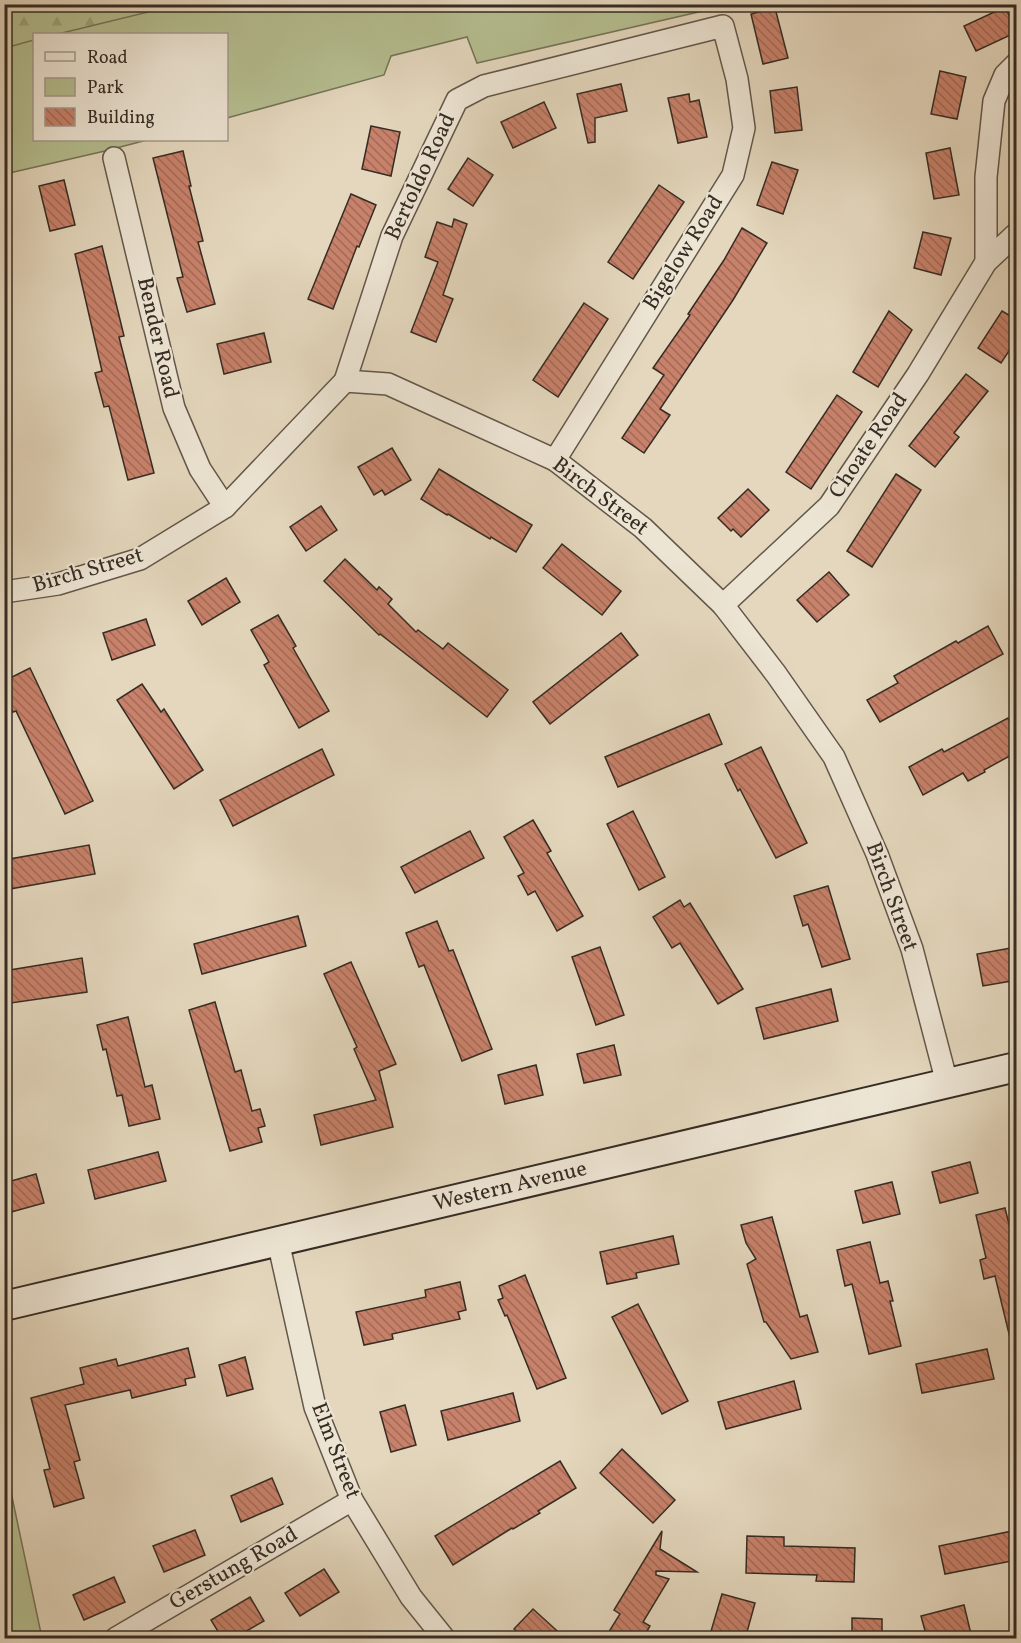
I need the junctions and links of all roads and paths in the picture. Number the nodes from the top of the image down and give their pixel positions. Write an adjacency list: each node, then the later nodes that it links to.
1 (723, 26): 6 (street, Bertoldo Road); 7 (street, Bigelow Road)
2 (1017, 64): 5 (street)
3 (114, 158): 8 (street, Bender Road)
4 (1017, 234): 5 (street, Choate Road)
5 (986, 262): 10 (street, Choate Road)
6 (345, 381): 7 (street, Birch Street); 8 (street, Birch Street)
7 (555, 460): 10 (street, Birch Street)
8 (225, 507): 9 (street, Birch Street)
9 (4, 592)
10 (723, 605): 12 (street, Birch Street)
11 (1017, 1067): 12 (main road, Western Avenue)
12 (947, 1083): 13 (main road, Western Avenue)
13 (278, 1241): 14 (main road, Western Avenue); 15 (street, Elm Street)
14 (4, 1306)
15 (352, 1500): 16 (street, Gerstung Road); 17 (street, Elm Street)
16 (116, 1638)
17 (444, 1638)

